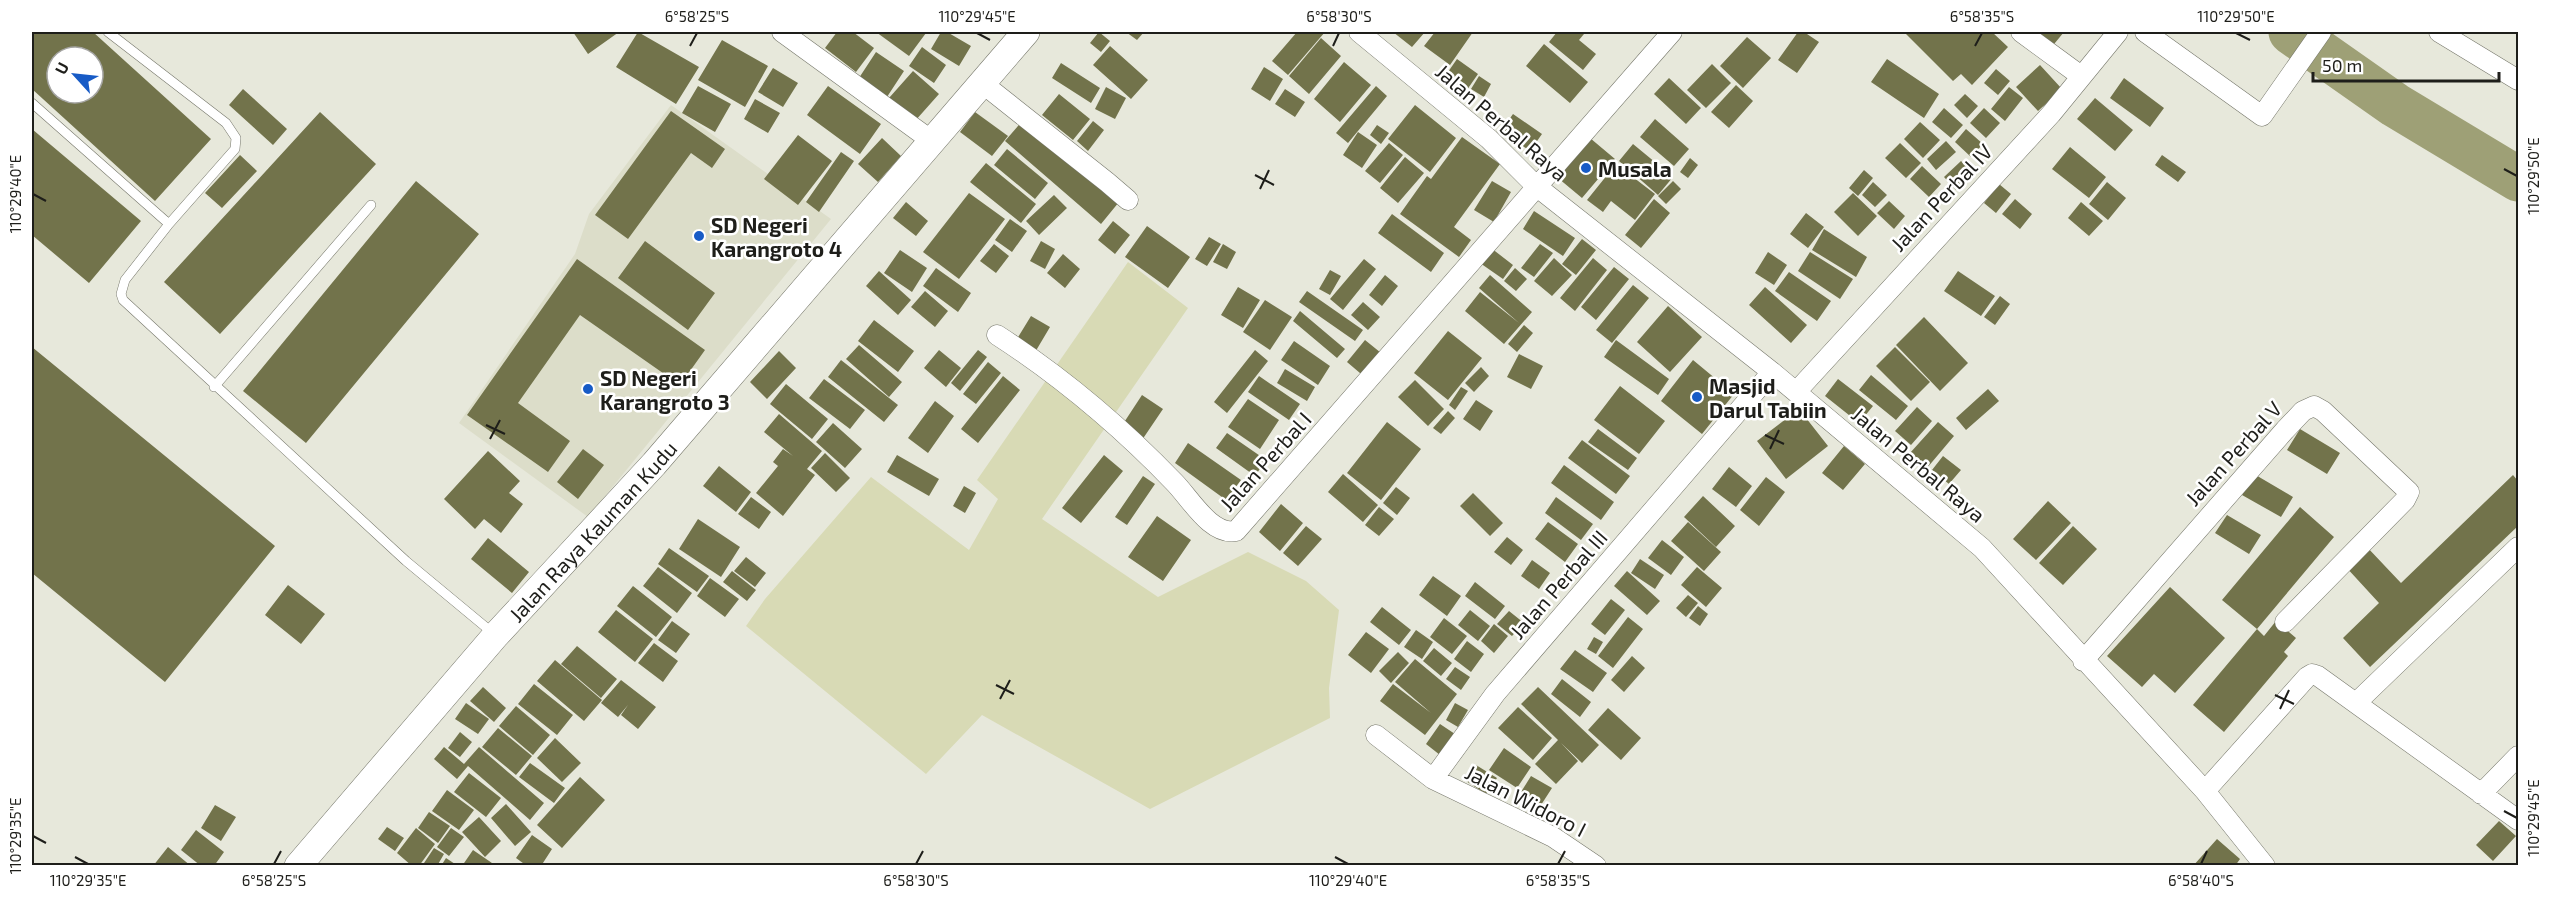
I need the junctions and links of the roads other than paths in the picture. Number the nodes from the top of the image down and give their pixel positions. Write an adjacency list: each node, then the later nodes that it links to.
1 (108, 32): 19 (lane)
2 (782, 32): 15 (street)
3 (1026, 32): 13 (street, Jalan Raya Kauman Kudu)
4 (1359, 32): 16 (street, Jalan Perbal Raya)
5 (1672, 32): 16 (street)
6 (2021, 32): 11 (street)
7 (2118, 32): 11 (street, Jalan Perbal IV)
8 (2145, 32): 9 (street)
9 (2321, 32)
10 (2439, 32): 12 (street)
11 (2081, 76): 23 (street, Jalan Perbal IV)
12 (2518, 80)
13 (982, 83): 15 (street, Jalan Raya Kauman Kudu); 17 (street)
14 (32, 103): 19 (lane)
15 (932, 141): 26 (street, Jalan Raya Kauman Kudu)
16 (1536, 186): 20 (street, Jalan Perbal I); 21 (street, Jalan Perbal Raya)
17 (1128, 200)
18 (371, 205): 22 (lane)
19 (169, 224): 22 (lane)
20 (997, 335)
21 (1772, 372): 23 (street, Jalan Perbal Raya); 31 (street, Jalan Perbal III)
22 (214, 387): 26 (lane)
23 (1797, 392): 27 (street, Jalan Perbal Raya)
24 (2518, 547): 28 (street)
25 (2285, 622): 27 (street, Jalan Perbal V)
26 (496, 636): 36 (street, Jalan Raya Kauman Kudu)
27 (2083, 661): 32 (street, Jalan Perbal Raya)
28 (2357, 702): 32 (street); 33 (street)
29 (1376, 735): 31 (street)
30 (2518, 756): 33 (street)
31 (1432, 779): 37 (street, Jalan Widoro I)
32 (2205, 791): 35 (street, Jalan Perbal Raya)
33 (2481, 794): 34 (street)
34 (2518, 820)
35 (2254, 861)
36 (298, 866)
37 (1596, 866)

